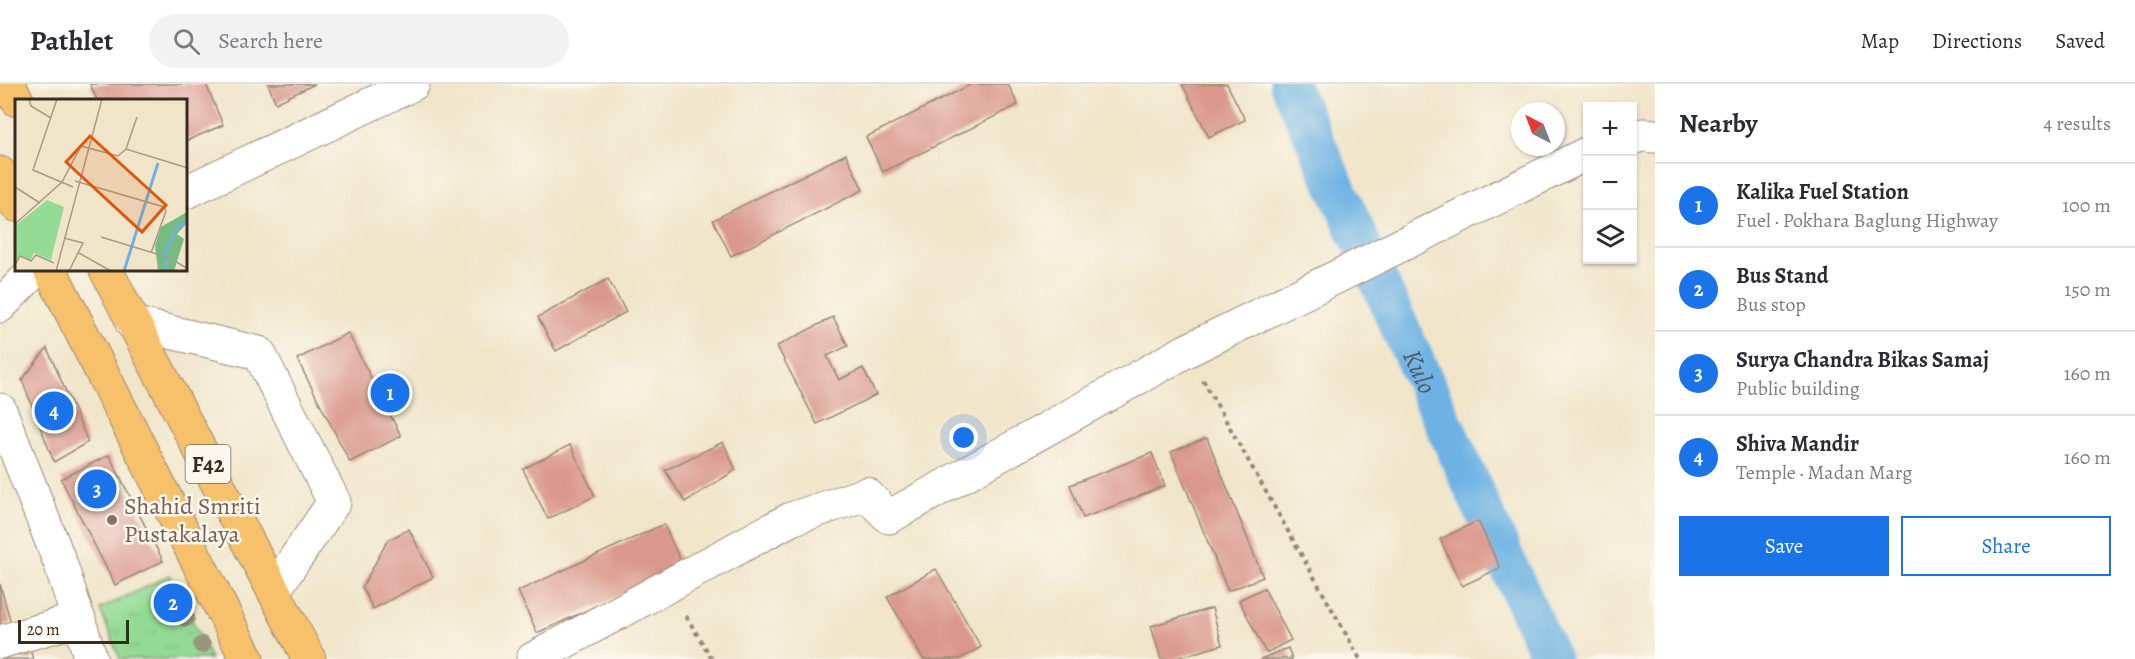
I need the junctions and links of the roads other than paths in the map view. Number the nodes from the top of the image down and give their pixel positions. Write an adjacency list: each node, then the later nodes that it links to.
1 (8, 84): 3 (highway)
2 (413, 84): 8 (street)
3 (16, 99)
4 (1637, 136): 5 (street)
5 (1655, 136)
6 (1583, 155): 22 (street)
7 (0, 173): 9 (highway)
8 (188, 191)
9 (15, 204)
10 (33, 272): 13 (street)
11 (51, 272): 20 (highway, F42)
12 (107, 272): 14 (highway, F42)
13 (0, 306)
14 (132, 323): 16 (highway, F42); 16 (street)
15 (0, 410): 17 (street)
16 (274, 590): 21 (highway, F42)
17 (79, 619): 18 (street); 19 (street)
18 (0, 642)
19 (91, 659)
20 (247, 659)
21 (309, 659)
22 (533, 659)

